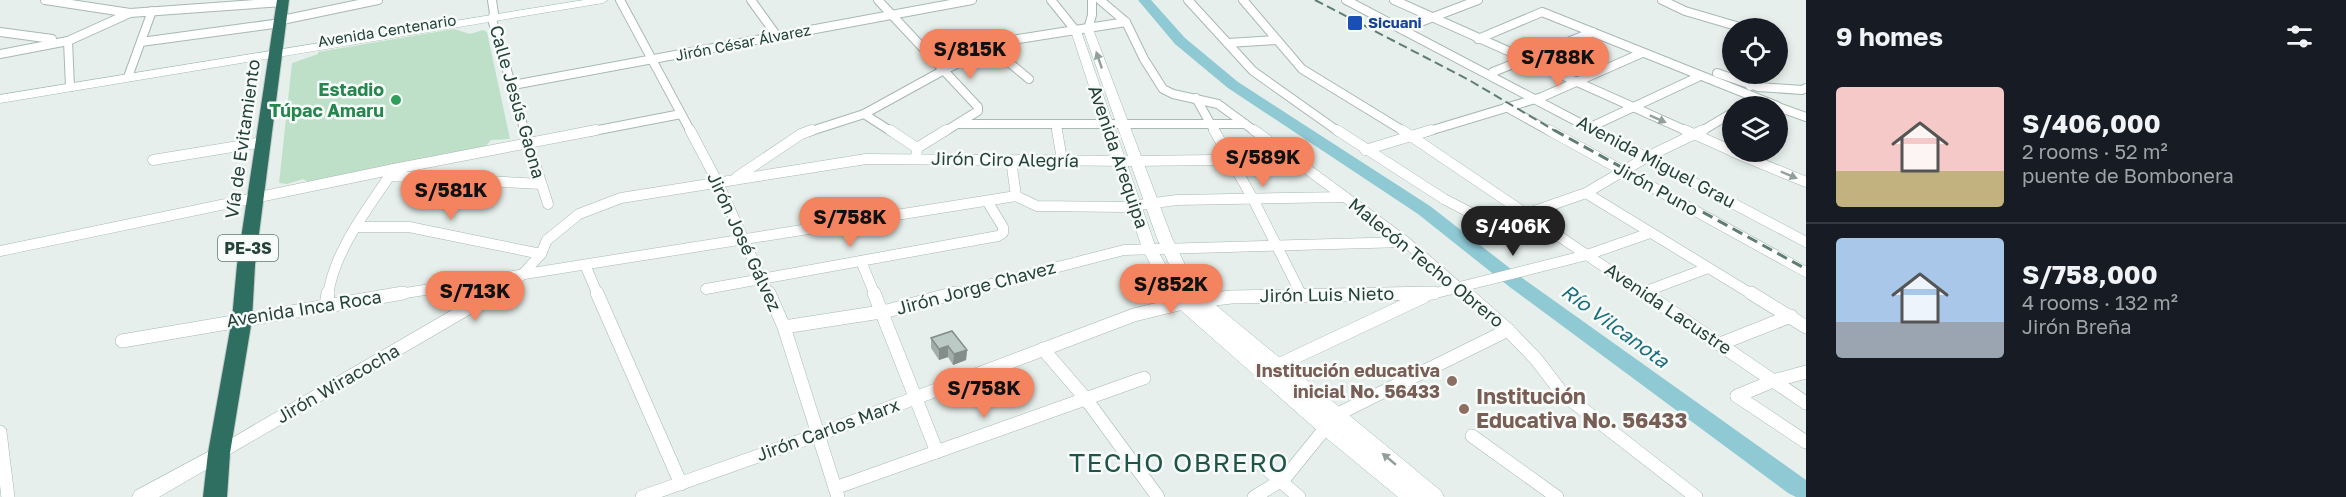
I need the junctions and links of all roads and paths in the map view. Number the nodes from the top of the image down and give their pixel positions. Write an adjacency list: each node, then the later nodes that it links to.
1 (45, 0): 23 (street)
2 (378, 0): 22 (street)
3 (492, 0): 25 (street, Calle Jesús Gaona)
4 (579, 0): 25 (street)
5 (603, 0): 25 (street)
6 (620, 0): 43 (street, Jirón José Gálvez)
7 (751, 0): 33 (street)
8 (878, 0): 24 (street)
9 (972, 0): 24 (street, Jirón César Álvarez)
10 (1051, 0): 30 (street, Avenida Arequipa)
11 (1092, 0): 30 (street)
12 (1100, 0): 28 (street, Malecón Techo Obrero)
13 (1188, 0): 14 (street); 38 (street)
14 (1195, 0)
15 (1243, 0): 36 (street, Avenida Lacustre)
16 (1346, 0): 29 (street, Avenida Miguel Grau)
17 (1353, 0): 29 (street, Avenida Miguel Grau)
18 (1394, 0): 26 (street)
19 (1478, 0): 26 (street)
20 (1662, 0): 27 (street)
21 (152, 11): 22 (street); 23 (street); 37 (street)
22 (282, 11): 37 (street); 40 (highway, Vía de Evitamiento / PE-3S)
23 (130, 13): 35 (street)
24 (892, 15): 33 (street, Jirón César Álvarez); 45 (street)
25 (493, 17): 40 (street); 52 (street, Calle Jesús Gaona)
26 (1431, 18): 29 (street); 34 (street)
27 (1722, 21)
28 (1126, 22): 30 (street); 57 (street, Malecón Techo Obrero)
29 (1405, 28): 46 (street, Avenida Miguel Grau); 58 (street, Avenida Miguel Grau)
30 (1082, 30): 39 (street); 71 (street, Avenida Arequipa)
31 (0, 32): 35 (street)
32 (1593, 32): 34 (street); 41 (street); 44 (street)
33 (777, 36): 43 (street, Jirón César Álvarez)
34 (1478, 39): 44 (street)
35 (68, 40): 42 (street); 54 (street)
36 (1278, 40): 38 (street); 73 (street, Avenida Lacustre)
37 (141, 42): 49 (street)
38 (1228, 43): 79 (street)
39 (993, 49): 45 (street); 50 (street)
40 (276, 52): 49 (street); 75 (highway, Vía de Evitamiento / PE-3S)
41 (1642, 53): 48 (street); 51 (street)
42 (0, 54)
43 (652, 60): 52 (street, Jirón César Álvarez); 63 (street, Jirón José Gálvez)
44 (1527, 60): 46 (street); 51 (street)
45 (944, 70): 64 (street); 67 (street)
46 (1493, 72): 58 (street, Avenida Miguel Grau)
47 (1717, 73): 53 (street)
48 (1698, 76): 56 (street); 61 (street)
49 (128, 78): 54 (street)
50 (1029, 79)
51 (1577, 83): 58 (street); 61 (street)
52 (513, 85): 76 (street, Calle Jesús Gaona)
53 (1750, 86): 55 (street)
54 (70, 87): 59 (street)
55 (1806, 88)
56 (1750, 96)
57 (1196, 98): 68 (street); 69 (street, Malecón Techo Obrero)
58 (1538, 98): 60 (street); 72 (street, Avenida Miguel Grau); 80 (street, Avenida Miguel Grau)
59 (0, 99)
60 (1506, 107): 73 (street); 89 (street, Jirón Puno)
61 (1632, 108): 72 (street); 74 (street, one-way to 74)
62 (1788, 111): 65 (street)
63 (681, 114): 76 (street); 93 (street, Jirón José Gálvez)
64 (864, 114): 78 (street); 91 (street)
65 (1806, 117)
66 (1722, 119): 74 (street)
67 (959, 124): 70 (street); 78 (street)
68 (1211, 124): 69 (street); 71 (street); 86 (street)
69 (1245, 124): 82 (street, Malecón Techo Obrero)
70 (1056, 125): 71 (street); 85 (street)
71 (1114, 125): 87 (street, Avenida Arequipa)
72 (1595, 125): 80 (street, Avenida Miguel Grau)
73 (1410, 135): 79 (street); 103 (street, Avenida Lacustre)
74 (1695, 135): 77 (street); 80 (street)
75 (263, 142): 83 (street); 98 (highway, Vía de Evitamiento / PE-3S)
76 (528, 145): 90 (street); 94 (street, Calle Jesús Gaona)
77 (1722, 146)
78 (917, 148): 81 (street)
79 (1365, 150): 103 (street)
80 (1650, 156): 89 (street); 107 (street, Avenida Miguel Grau)
81 (916, 159): 84 (street, Jirón Ciro Alegría); 91 (street, Jirón Ciro Alegría)
82 (1294, 159): 86 (street, Jirón Ciro Alegría); 97 (street, Malecón Techo Obrero)
83 (153, 160)
84 (1011, 160): 85 (street, Jirón Ciro Alegría); 96 (street)
85 (1062, 160): 87 (street, Jirón Ciro Alegría)
86 (1231, 160): 87 (street, Jirón Ciro Alegría); 99 (street)
87 (1127, 161): 102 (street, Avenida Arequipa)
88 (1759, 162): 92 (street, one-way to 92)
89 (1622, 171): 95 (street); 118 (street, Jirón Puno)
90 (392, 173): 94 (street); 98 (street); 104 (street)
91 (735, 179): 93 (street, Jirón Ciro Alegría)
92 (1806, 182)
93 (718, 183): 106 (street, Jirón José Gálvez); 113 (street, Jirón Wiracocha)
94 (541, 184): 101 (street, Calle Jesús Gaona)
95 (1586, 193): 103 (street); 105 (street)
96 (1016, 196): 100 (street, Avenida Inca Roca); 102 (street)
97 (1346, 197): 99 (street); 108 (street, Malecón Techo Obrero)
98 (255, 198): 112 (street); 131 (highway, Vía de Evitamiento / PE-3S)
99 (1253, 199): 102 (street); 109 (street)
100 (987, 201): 106 (street, Avenida Inca Roca); 115 (street)
101 (548, 204)
102 (1143, 204): 110 (street, Avenida Arequipa); 111 (street, Avenida Arequipa)
103 (1528, 213): 114 (street, Avenida Lacustre)
104 (358, 227): 113 (street); 128 (street)
105 (1650, 233): 114 (street, Jirón Luis Nieto); 117 (street)
106 (743, 239): 116 (street, Avenida Inca Roca); 120 (street, Jirón José Gálvez)
107 (1805, 239)
108 (1406, 242): 109 (street, Jirón Jorge Chavez); 121 (street, Malecón Techo Obrero)
109 (1276, 244): 110 (street, Jirón Jorge Chavez); 124 (street)
110 (1167, 247): 111 (street, Jirón Jorge Chavez); 126 (street, Avenida Arequipa)
111 (1149, 248): 127 (street, Avenida Arequipa); 129 (street, Jirón Jorge Chavez)
112 (0, 251)
113 (541, 254): 119 (street, Jirón Wiracocha)
114 (1587, 255): 121 (street, Jirón Luis Nieto); 123 (street, Avenida Lacustre)
115 (861, 261): 120 (street); 129 (street)
116 (585, 265): 119 (street, Avenida Inca Roca); 154 (street)
117 (1708, 268): 123 (street); 130 (street)
118 (1806, 272)
119 (522, 275): 128 (street, Avenida Inca Roca); 151 (street, Jirón Wiracocha)
120 (762, 278): 122 (street); 132 (street, Jirón José Gálvez)
121 (1458, 286): 125 (street, Jirón Luis Nieto); 134 (street, Malecón Techo Obrero)
122 (706, 289)
123 (1644, 292): 136 (street, Avenida Lacustre)
124 (1301, 294): 125 (street, Jirón Luis Nieto); 126 (street, Jirón Luis Nieto)
125 (1428, 295): 138 (street)
126 (1200, 301): 127 (street, Jirón Luis Nieto); 138 (street, Avenida Arequipa)
127 (1183, 303): 137 (street, Jirón Carlos Marx); 138 (street, Avenida Arequipa)
128 (326, 305): 131 (street, Avenida Inca Roca)
129 (881, 312): 132 (street, Jirón Jorge Chavez); 142 (street)
130 (1791, 316): 133 (street); 136 (street)
131 (242, 319): 135 (street, Avenida Inca Roca); 151 (highway, Vía de Evitamiento / PE-3S)
132 (784, 327): 147 (street, Jirón José Gálvez)
133 (1806, 327)
134 (1508, 330): 145 (street); 166 (street, Malecón Techo Obrero)
135 (122, 342)
136 (1720, 344): 141 (street, Avenida Lacustre)
137 (1042, 349): 142 (street, Jirón Carlos Marx); 143 (street)
138 (1270, 368): 145 (street, Avenida Arequipa)
139 (1806, 372): 141 (street)
140 (1144, 378): 143 (street)
141 (1773, 381): 144 (street, Avenida Lacustre); 149 (street)
142 (915, 398): 147 (street, Jirón Carlos Marx); 150 (street)
143 (1086, 399): 150 (street); 160 (street)
144 (1806, 403)
145 (1331, 421): 153 (street); 163 (street, Avenida Arequipa); 164 (street, Avenida Arequipa, one-way to 145)
146 (0, 432): 156 (street)
147 (820, 434): 154 (street, Jirón Carlos Marx); 155 (street, Jirón José Gálvez)
148 (1472, 436): 165 (street)
149 (1806, 442)
150 (938, 452): 155 (street)
151 (219, 453): 157 (street, Jirón Wiracocha); 158 (highway, Vía de Evitamiento / PE-3S)
152 (1261, 464): 153 (street)
153 (1280, 482): 161 (street); 162 (street)
154 (681, 483): 159 (street, Jirón Carlos Marx)
155 (836, 493)
156 (8, 497)
157 (142, 497)
158 (215, 497)
159 (642, 497)
160 (1158, 497)
161 (1254, 497)
162 (1299, 497)
163 (1412, 497)
164 (1434, 497)
165 (1557, 497)
166 (1696, 497)

